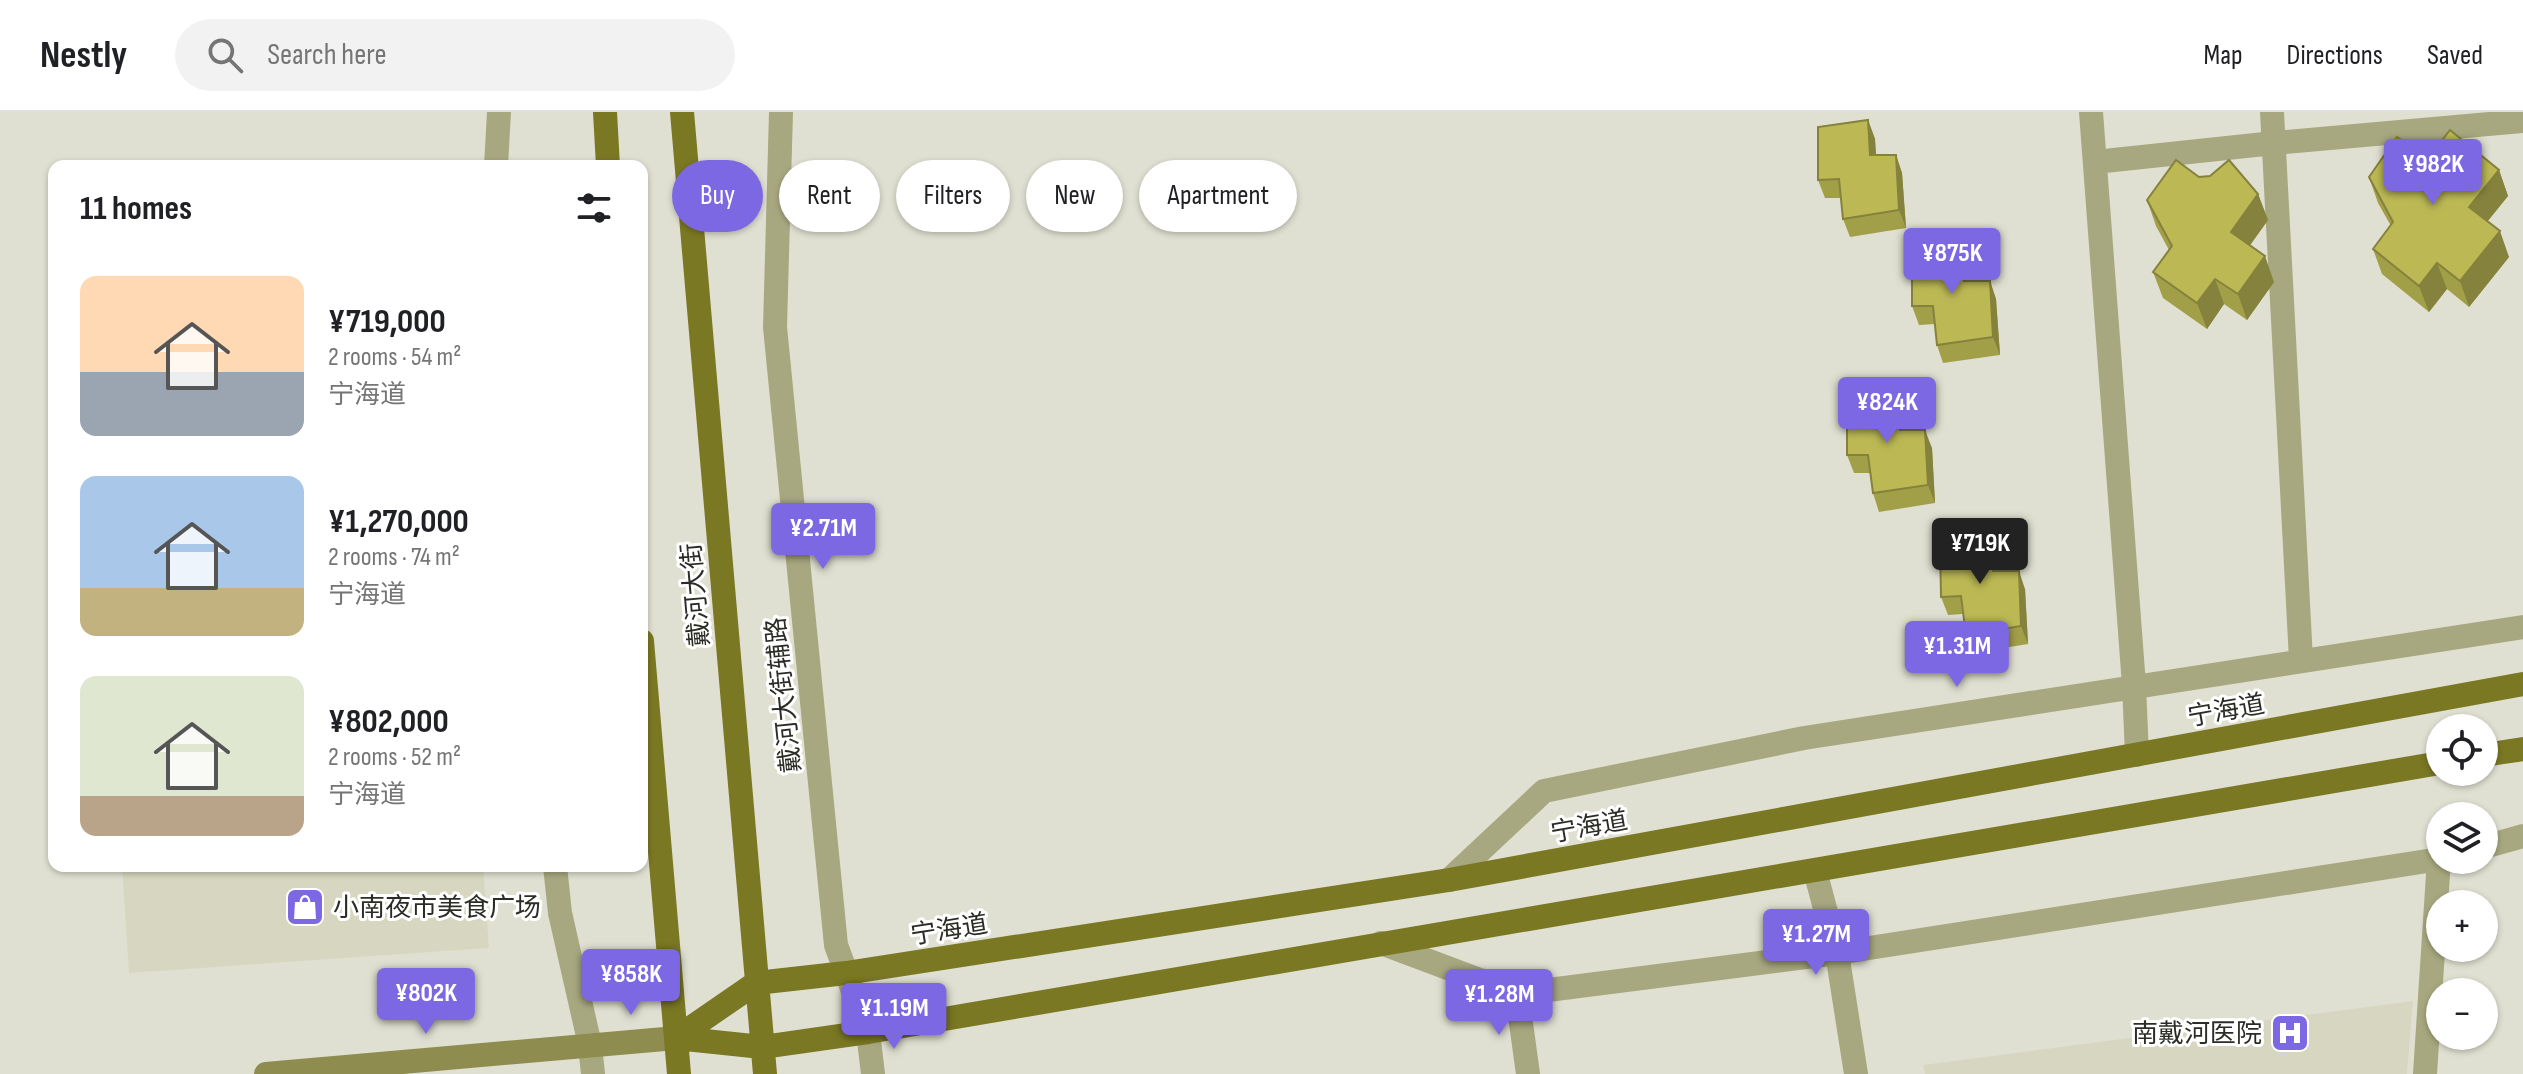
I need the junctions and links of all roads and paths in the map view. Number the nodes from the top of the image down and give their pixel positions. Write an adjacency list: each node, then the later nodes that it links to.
1 (499, 112): 9 (street)
2 (605, 112): 10 (main road)
3 (682, 112): 31 (main road, 戴河大街)
4 (781, 112): 30 (street, 戴河大街辅路)
5 (2091, 112): 11 (street)
6 (2272, 112): 8 (street)
7 (2523, 121): 8 (street)
8 (2274, 143): 11 (street); 13 (street)
9 (496, 160)
10 (608, 160)
11 (2095, 162): 15 (street)
12 (2523, 627): 13 (street)
13 (2301, 660): 15 (street)
14 (2523, 684): 19 (main road, 宁海道)
15 (2134, 685): 19 (street); 27 (street)
16 (648, 711): 34 (main road)
17 (2523, 749): 18 (main road)
18 (2498, 753)
19 (2137, 755): 27 (main road, 宁海道)
20 (2426, 765): 24 (main road, 宁海道)
21 (2523, 836): 22 (street)
22 (2498, 843)
23 (2426, 861): 29 (street)
24 (1815, 871): 28 (main road, 宁海道); 29 (street)
25 (556, 872): 35 (street)
26 (2439, 874): 44 (street)
27 (1449, 880): 30 (main road, 宁海道)
28 (1381, 943): 32 (street); 33 (main road, 宁海道)
29 (1837, 953): 32 (street); 43 (street)
30 (846, 973): 31 (main road, 宁海道); 33 (street, 戴河大街辅路)
31 (756, 983): 34 (main road, 宁海道); 36 (main road, 戴河大街)
32 (1517, 994): 42 (street)
33 (868, 1032): 36 (main road, 宁海道); 41 (street, 戴河大街辅路)
34 (676, 1038): 35 (main road, 宁海道); 36 (main road, 宁海道); 39 (main road)
35 (590, 1045): 37 (main road, 宁海道); 38 (street)
36 (762, 1047): 40 (main road, 戴河大街)
37 (266, 1074)
38 (593, 1074)
39 (679, 1074)
40 (765, 1074)
41 (873, 1074)
42 (1528, 1074)
43 (1856, 1074)
44 (2425, 1074)

